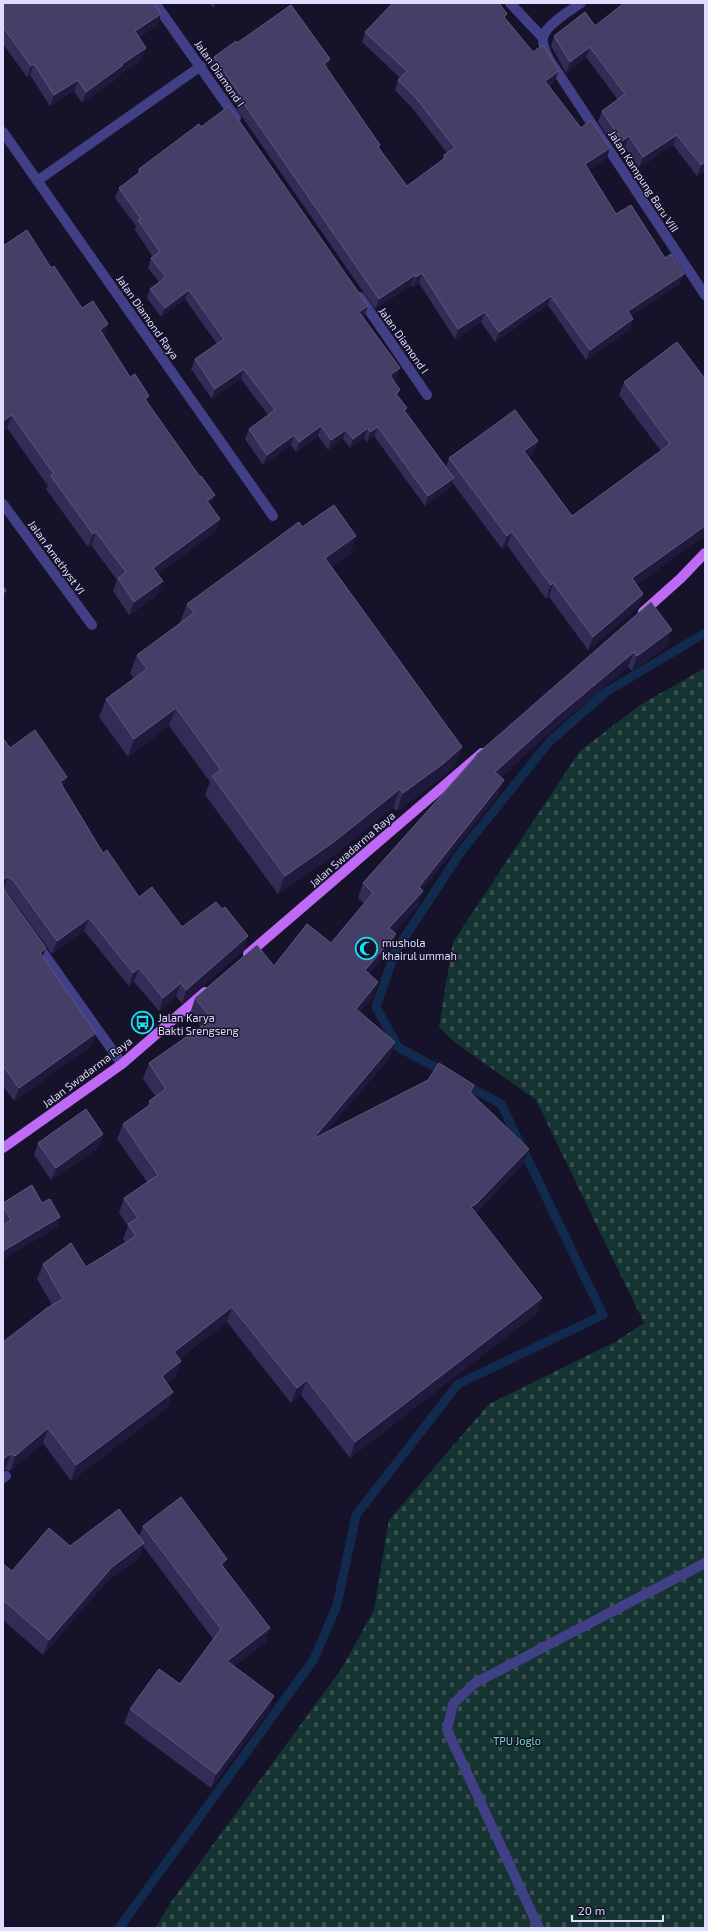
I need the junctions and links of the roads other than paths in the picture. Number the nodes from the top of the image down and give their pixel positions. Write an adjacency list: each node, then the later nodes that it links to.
1 (155, 3): 5 (street, Jalan Diamond I)
2 (510, 3): 4 (street)
3 (581, 3): 4 (street)
4 (543, 38): 10 (street, Jalan Kampung Baru VIII)
5 (201, 66): 6 (street, Jalan Diamond I); 8 (street)
6 (241, 125)
7 (3, 132): 8 (street, Jalan Diamond Raya)
8 (37, 181): 13 (street, Jalan Diamond Raya)
9 (354, 290): 11 (street, Jalan Diamond I)
10 (705, 295)
11 (427, 395)
12 (3, 504): 16 (street, Jalan Amethyst VI)
13 (273, 516)
14 (705, 553): 15 (main road)
15 (634, 620)
16 (92, 625)
17 (491, 744): 19 (main road, Jalan Swadarma Raya)
18 (30, 935): 21 (street)
19 (238, 963)
20 (214, 984): 21 (main road, Jalan Swadarma Raya)
21 (122, 1064): 22 (main road, Jalan Swadarma Raya)
22 (3, 1148)
23 (705, 1563): 24 (street)
24 (539, 1928)

